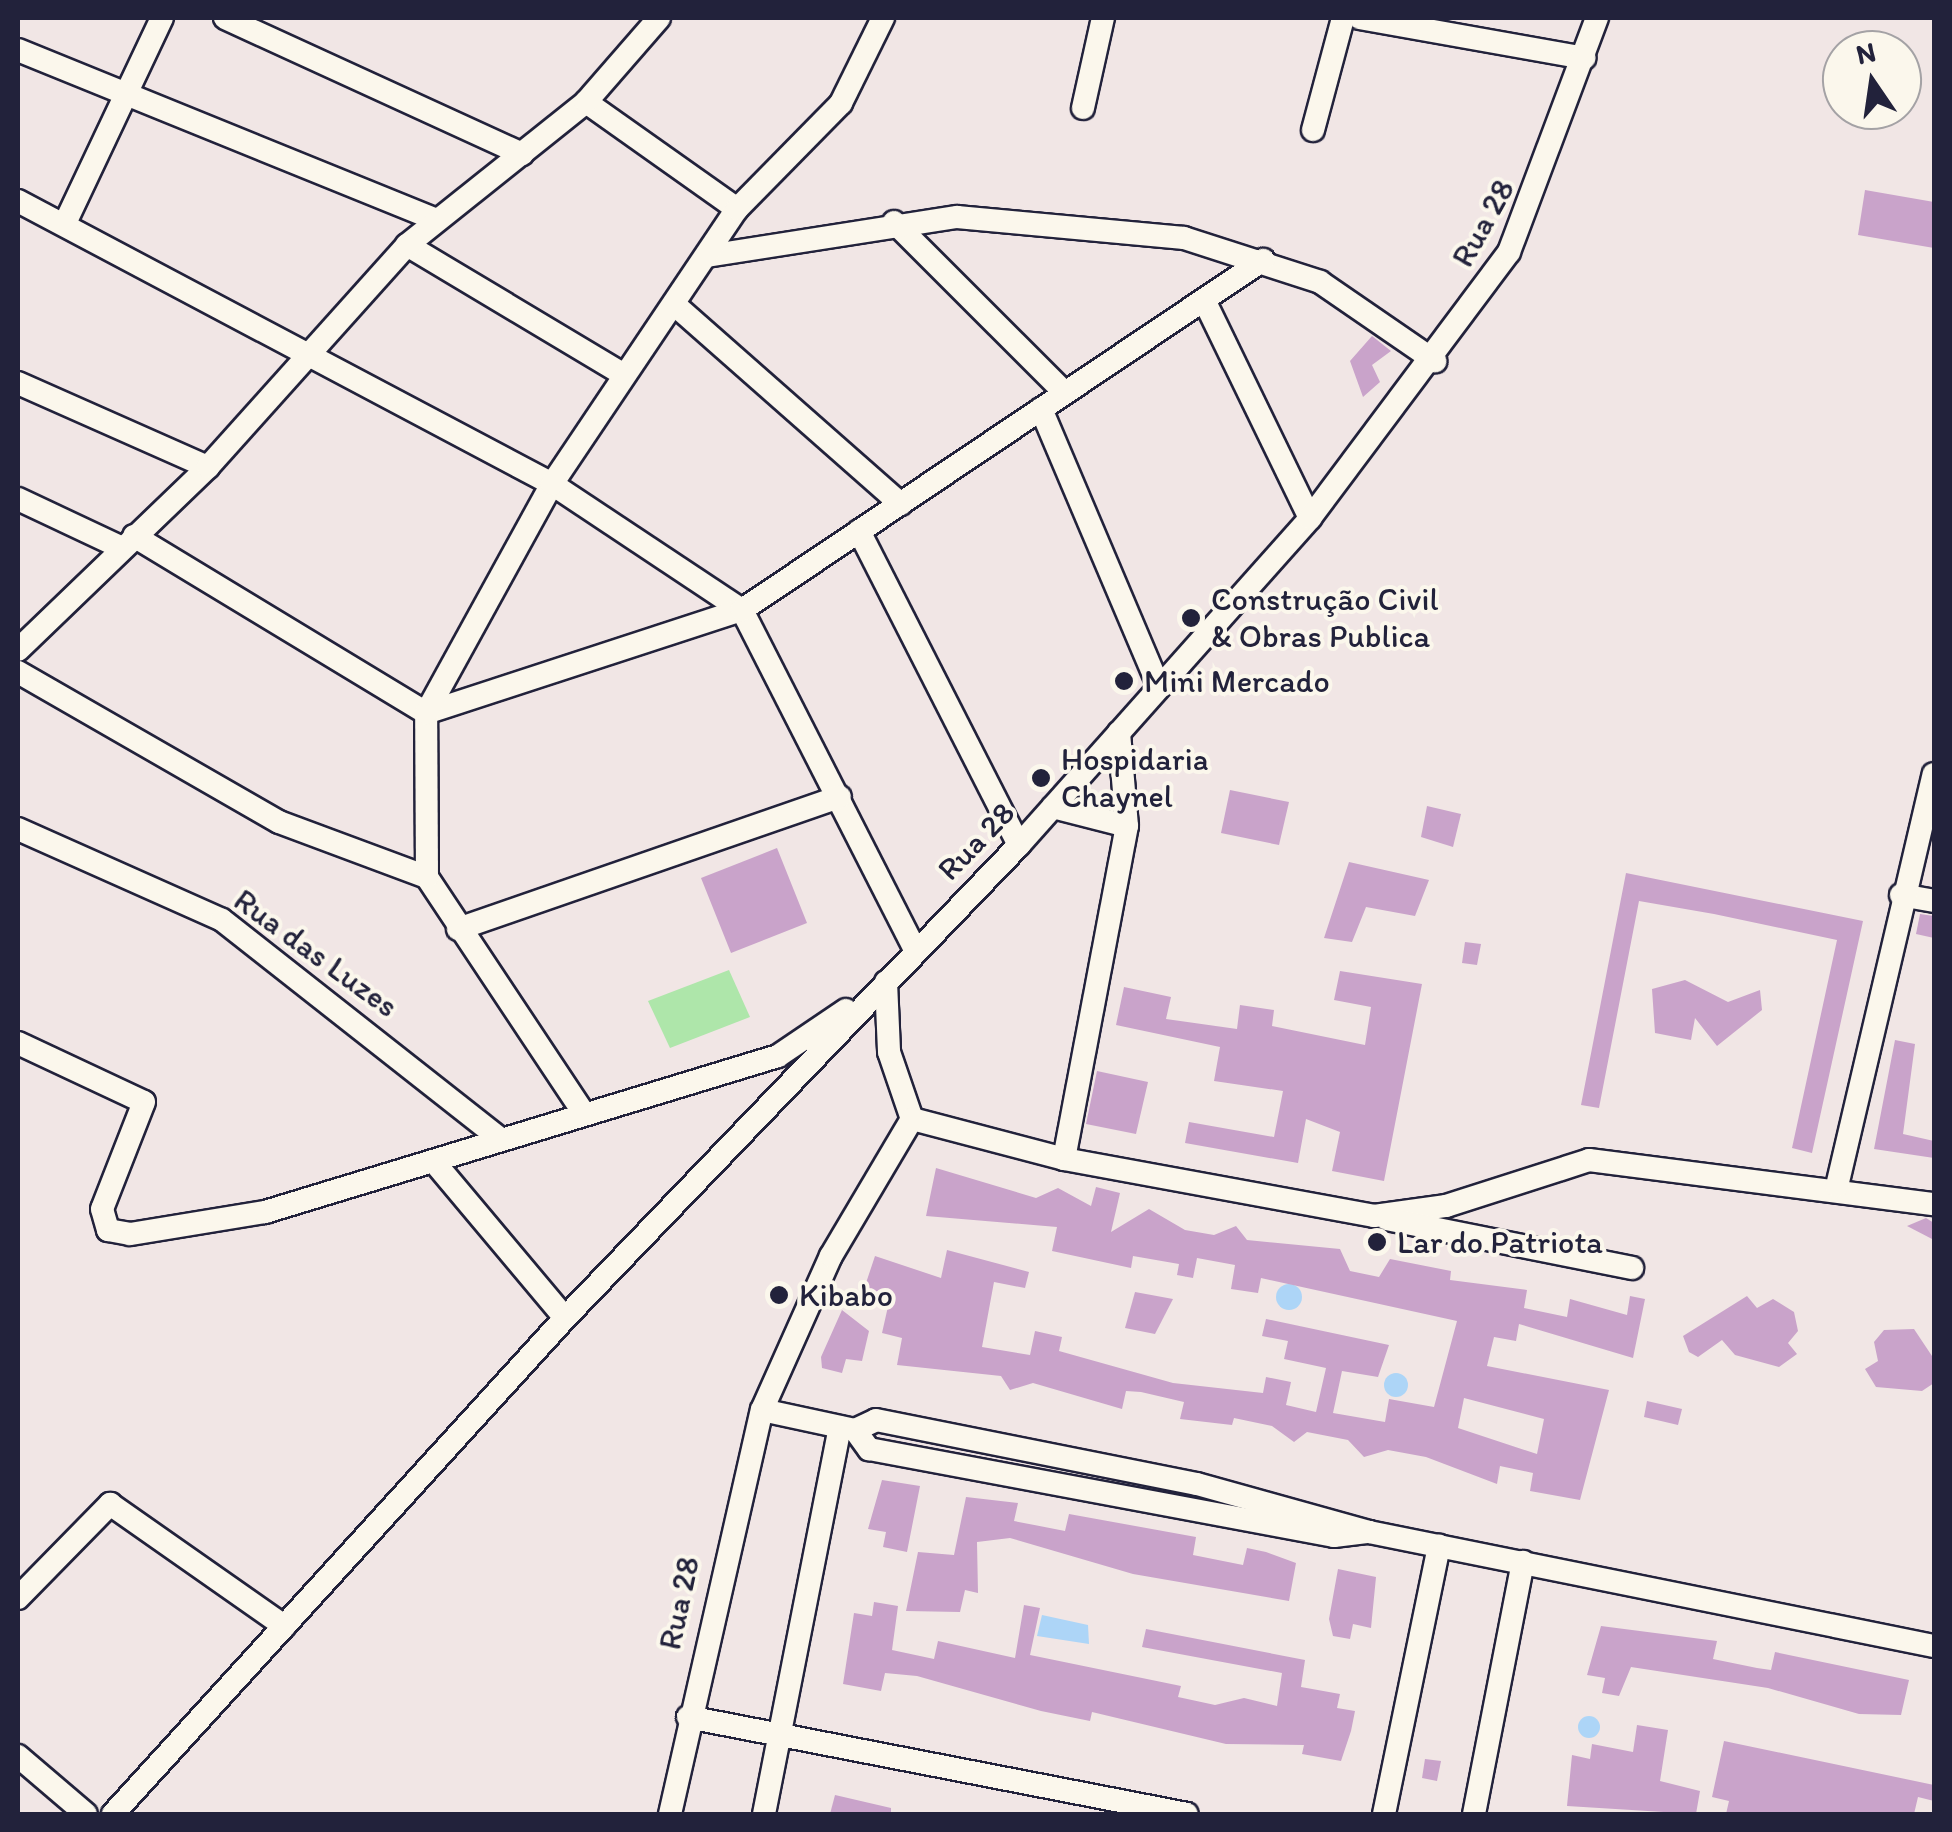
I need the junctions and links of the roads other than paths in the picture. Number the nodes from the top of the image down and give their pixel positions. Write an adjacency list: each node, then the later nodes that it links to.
1 (162, 18): 11 (street)
2 (225, 18): 15 (street)
3 (659, 18): 12 (street)
4 (883, 18): 17 (street)
5 (1104, 18): 13 (street)
6 (1343, 18): 14 (street)
7 (1360, 18): 10 (street)
8 (1597, 18): 10 (street, Rua 28)
9 (18, 50): 11 (street)
10 (1584, 58): 27 (street, Rua 28)
11 (130, 91): 18 (street); 19 (street)
12 (586, 102): 15 (street); 17 (street)
13 (1083, 108)
14 (1314, 130)
15 (522, 154): 18 (street)
16 (18, 200): 19 (street)
17 (737, 209): 22 (street)
18 (434, 219): 21 (street)
19 (66, 222): 26 (street)
20 (894, 222): 22 (street); 23 (street); 30 (street)
21 (407, 245): 26 (street); 28 (street)
22 (707, 256): 25 (street)
23 (1263, 260): 24 (street); 27 (street)
24 (1204, 302): 30 (street); 36 (street)
25 (675, 304): 28 (street); 35 (street)
26 (310, 350): 32 (street); 33 (street)
27 (1435, 361): 36 (street, Rua 28)
28 (624, 375): 33 (street)
29 (18, 383): 32 (street)
30 (1064, 392): 31 (street)
31 (1041, 409): 35 (street); 42 (street)
32 (208, 467): 38 (street)
33 (552, 484): 39 (street); 43 (street)
34 (18, 500): 38 (street)
35 (901, 504): 37 (street)
36 (1310, 518): 42 (street, Rua 28)
37 (859, 531): 39 (street); 50 (street)
38 (126, 541): 40 (street); 43 (street)
39 (742, 610): 43 (street); 46 (street)
40 (18, 650)
41 (18, 672): 51 (street)
42 (1158, 685): 44 (street, Rua 28)
43 (426, 713): 51 (street)
44 (1119, 732): 47 (street, Rua 28); 48 (street)
45 (1934, 774): 52 (street)
46 (840, 797): 54 (street); 55 (street)
47 (1052, 807): 48 (street); 50 (street, Rua 28)
48 (1128, 826): 61 (street)
49 (19, 833): 60 (street, Rua das Luzes)
50 (1018, 845): 55 (street, Rua 28)
51 (427, 878): 54 (street)
52 (1901, 894): 53 (street); 63 (street)
53 (1934, 902)
54 (458, 929): 58 (street)
55 (916, 950): 56 (street, Rua 28)
56 (886, 982): 58 (street); 59 (street); 69 (street)
57 (18, 1044): 62 (street)
58 (583, 1112): 60 (street)
59 (912, 1118): 61 (street); 70 (street, Rua 28)
60 (500, 1139): 62 (street)
61 (1064, 1159): 66 (street)
62 (435, 1163): 69 (street)
63 (1837, 1186): 64 (street); 65 (street)
64 (1469, 1196): 66 (street); 67 (street)
65 (1934, 1204)
66 (1374, 1216): 67 (street)
67 (1476, 1240): 68 (street)
68 (1632, 1268)
69 (566, 1318): 75 (street)
70 (762, 1410): 71 (street); 77 (street, Rua 28)
71 (848, 1429): 72 (street); 78 (street)
72 (1439, 1546): 73 (street); 85 (street)
73 (1523, 1562): 76 (street); 86 (street)
74 (18, 1598): 75 (street)
75 (284, 1626): 81 (street)
76 (1934, 1646)
77 (688, 1718): 78 (street); 82 (street, Rua 28)
78 (778, 1735): 83 (street); 84 (street)
79 (18, 1756): 80 (street)
80 (86, 1814)
81 (113, 1814)
82 (670, 1814)
83 (764, 1814)
84 (1187, 1814)
85 (1384, 1814)
86 (1474, 1814)

